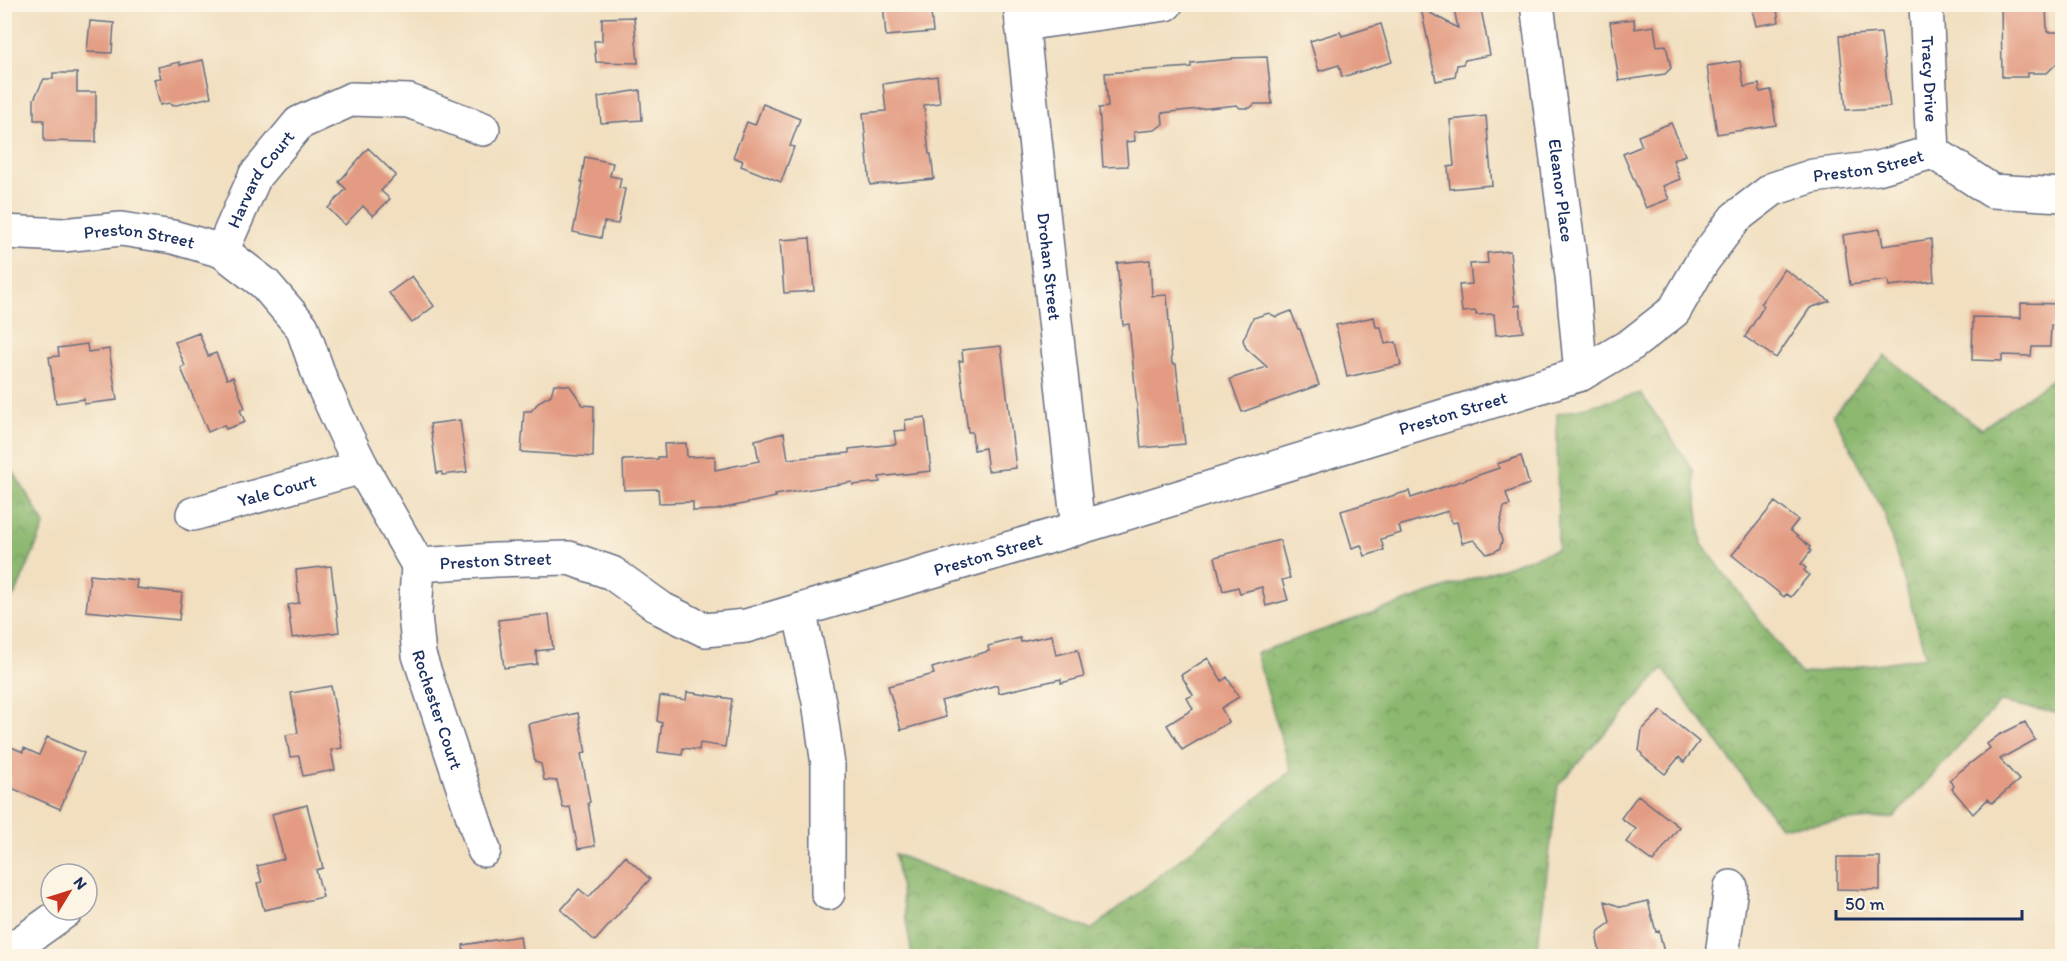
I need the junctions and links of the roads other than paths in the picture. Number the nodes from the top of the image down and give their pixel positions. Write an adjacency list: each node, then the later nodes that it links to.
1 (1167, 4): 4 (street)
2 (1537, 4): 10 (street, Eleanor Place)
3 (1926, 4): 6 (street, Tracy Drive)
4 (1021, 14): 13 (street, Drohan Street)
5 (483, 129): 9 (street, Harvard Court)
6 (1933, 153): 7 (street, Preston Street); 10 (street, Preston Street)
7 (2062, 195)
8 (4, 232): 9 (street, Preston Street)
9 (222, 251): 11 (street, Preston Street)
10 (1581, 374): 13 (street, Preston Street)
11 (362, 467): 12 (street, Yale Court); 14 (street, Preston Street)
12 (193, 514)
13 (1078, 528): 15 (street, Preston Street)
14 (418, 565): 15 (street, Preston Street); 16 (street, Rochester Court)
15 (799, 610): 18 (street)
16 (484, 850)
17 (1731, 887): 21 (street)
18 (828, 893)
19 (50, 922): 20 (street)
20 (4, 954)
21 (1724, 957)

